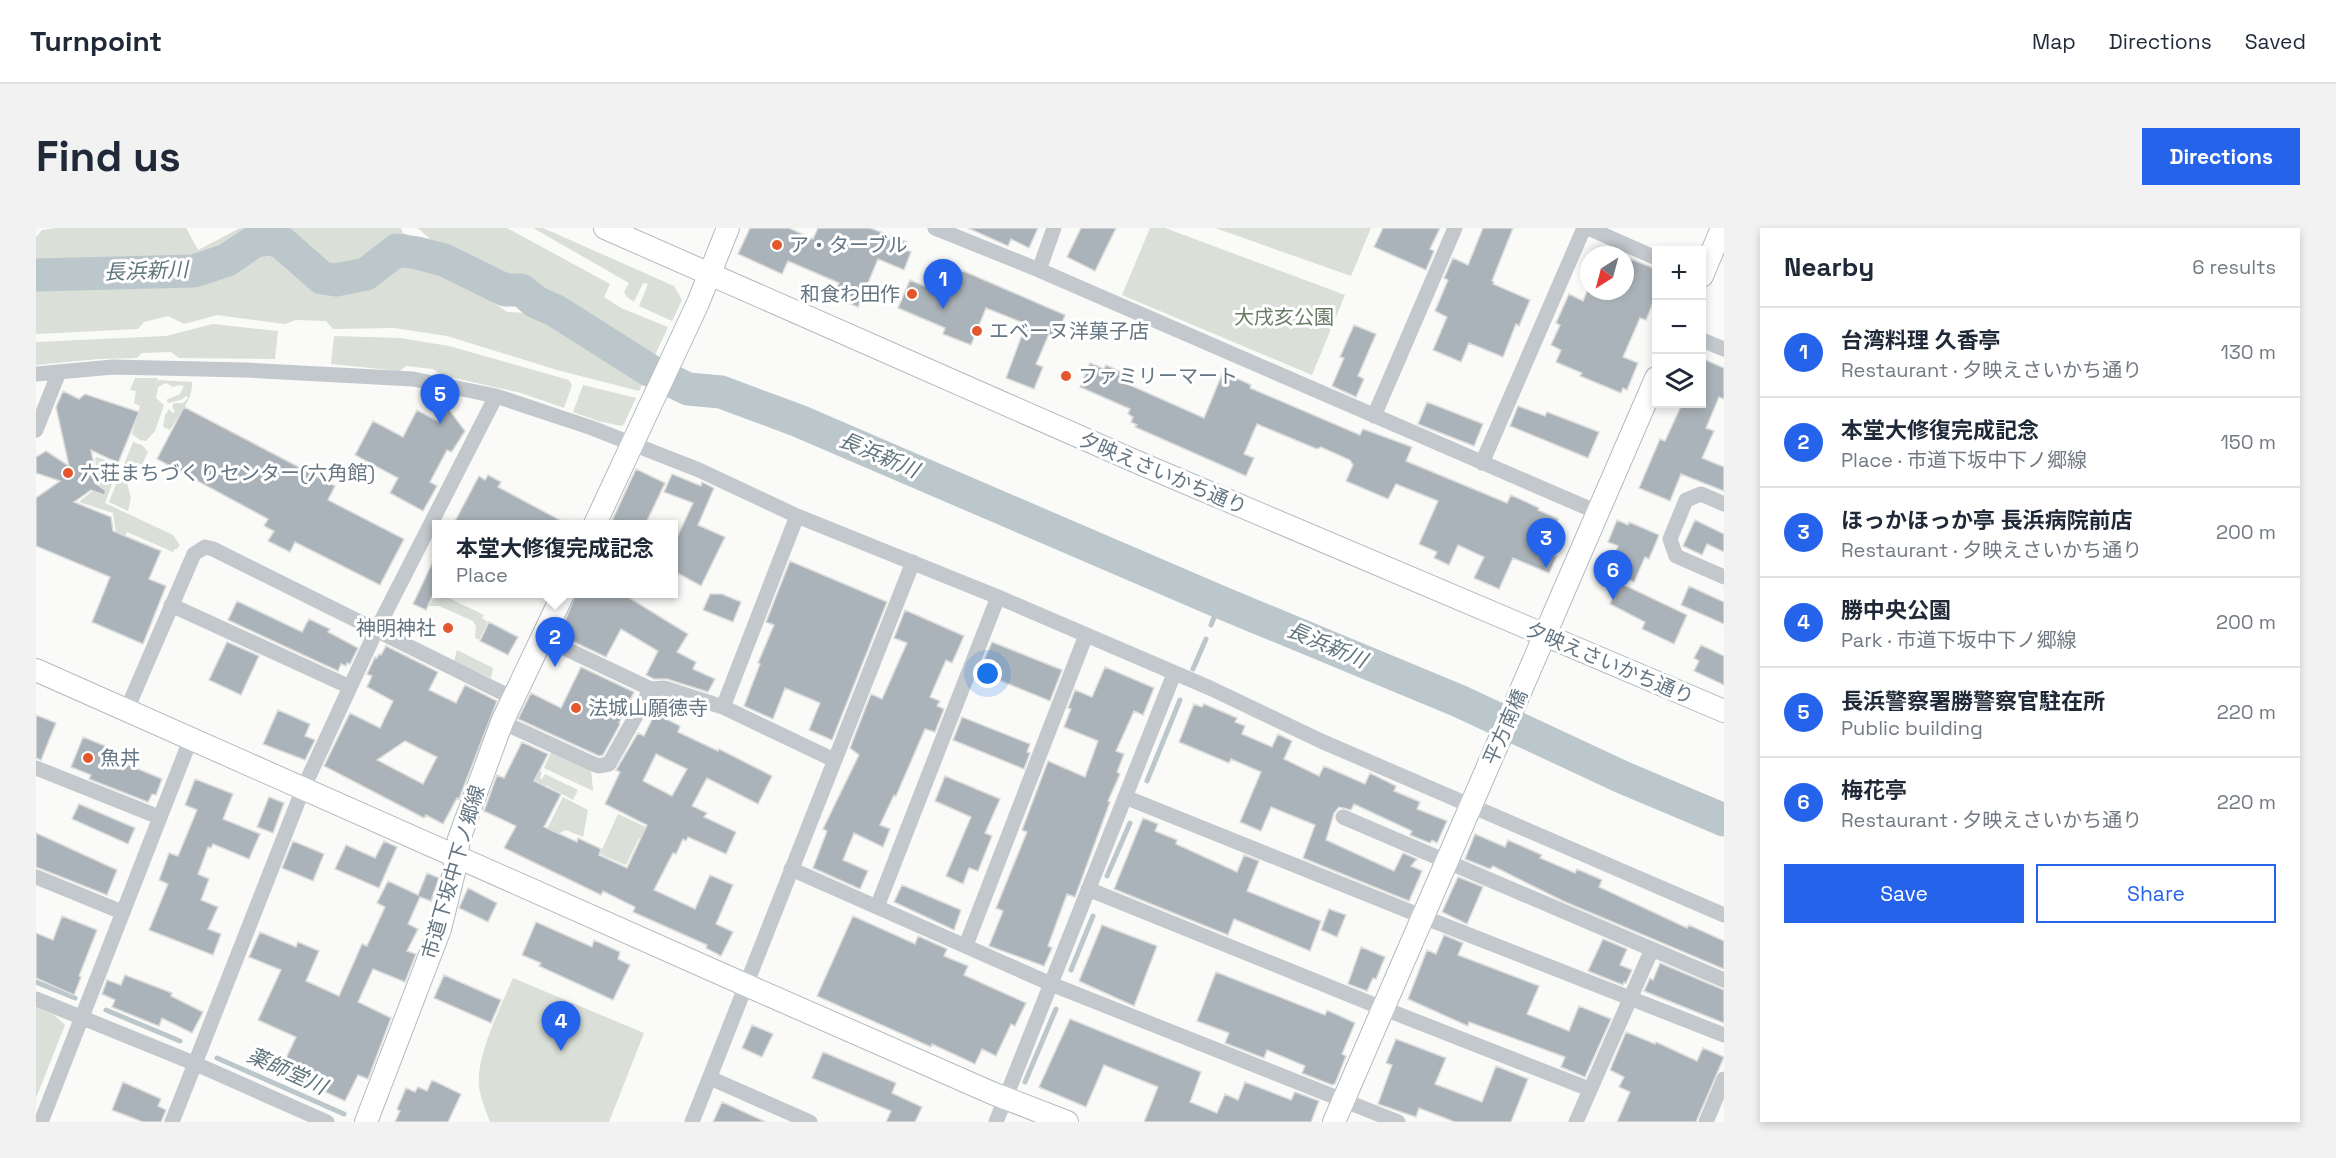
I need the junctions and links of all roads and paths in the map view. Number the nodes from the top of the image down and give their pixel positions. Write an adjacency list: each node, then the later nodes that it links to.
1 (605, 228): 12 (street, 夕映えさいかち通り)
2 (728, 228): 12 (street)
3 (935, 228): 11 (street)
4 (1054, 228): 11 (street)
5 (1455, 228): 19 (street)
6 (1584, 228): 22 (street)
7 (1588, 228): 9 (street)
8 (1722, 228): 10 (street)
9 (1652, 256)
10 (1706, 265)
11 (1039, 270): 19 (street)
12 (709, 273): 21 (street); 36 (street, 夕映えさいかち通り)
13 (1706, 342): 14 (street)
14 (1724, 349)
15 (59, 372): 16 (street); 18 (street); 20 (street)
16 (36, 374)
17 (1652, 387): 24 (street, 平方南橋)
18 (496, 396): 21 (street); 26 (street)
19 (1374, 416): 22 (street)
20 (36, 430)
21 (635, 437): 25 (street); 27 (street)
22 (1482, 464): 24 (street)
23 (1724, 504): 30 (street)
24 (1599, 513): 36 (street, 平方南橋)
25 (797, 516): 29 (street); 43 (street)
26 (433, 520)
27 (597, 520)
28 (432, 521): 34 (street)
29 (913, 562): 31 (street); 48 (street)
30 (1724, 577)
31 (998, 597): 35 (street); 60 (street)
32 (561, 598): 37 (street, 市道下坂中下ノ郷線)
33 (171, 605): 34 (street); 40 (street); 44 (street)
34 (376, 631): 40 (street); 42 (street)
35 (1086, 635): 39 (street); 64 (street)
36 (1545, 636): 45 (street, 夕映えさいかち通り); 52 (street, 平方南橋)
37 (543, 638): 41 (street); 42 (street, 市道下坂中下ノ郷線)
38 (36, 670): 44 (street)
39 (1174, 674): 51 (street); 52 (street)
40 (350, 687): 50 (street)
41 (651, 689): 43 (street); 46 (street)
42 (513, 698): 46 (street, 市道下坂中下ノ郷線)
43 (723, 707): 48 (street)
44 (127, 709): 47 (street)
45 (1724, 711)
46 (502, 722): 55 (street, 市道下坂中下ノ郷線)
47 (191, 738): 50 (street); 53 (street)
48 (834, 760): 57 (street)
49 (36, 768): 53 (street)
50 (303, 789): 55 (street); 74 (street)
51 (1125, 797): 59 (street); 63 (street)
52 (1474, 799): 56 (street, 平方南橋); 62 (street)
53 (159, 817): 61 (street)
54 (1343, 817): 56 (street)
55 (456, 857): 68 (street); 83 (street, 市道下坂中下ノ郷線)
56 (1448, 862): 63 (street, 平方南橋); 65 (street)
57 (791, 869): 60 (street); 68 (street)
58 (36, 877): 61 (street)
59 (1088, 889): 67 (street); 71 (street)
60 (877, 907): 64 (street)
61 (122, 912): 72 (street)
62 (1724, 915)
63 (1424, 917): 69 (street); 71 (street, 平方南橋)
64 (966, 945): 67 (street)
65 (1652, 949): 66 (street); 69 (street)
66 (1724, 980)
67 (1051, 984): 78 (street); 79 (street)
68 (746, 985): 75 (street); 78 (street)
69 (1630, 998): 73 (street); 77 (street)
70 (36, 999): 72 (street)
71 (1384, 1008): 77 (street); 79 (street, 平方南橋)
72 (81, 1017): 74 (street); 80 (street)
73 (1724, 1035)
74 (196, 1064): 81 (street); 82 (street)
75 (710, 1078): 84 (street); 85 (street)
76 (1724, 1079): 90 (street)
77 (1589, 1089): 89 (street)
78 (1006, 1099): 86 (street); 87 (street)
79 (1339, 1112): 88 (street)
80 (41, 1122)
81 (172, 1122)
82 (327, 1122)
83 (366, 1122)
84 (692, 1122)
85 (810, 1122)
86 (996, 1122)
87 (1067, 1122)
88 (1398, 1122)
89 (1576, 1122)
90 (1706, 1122)

